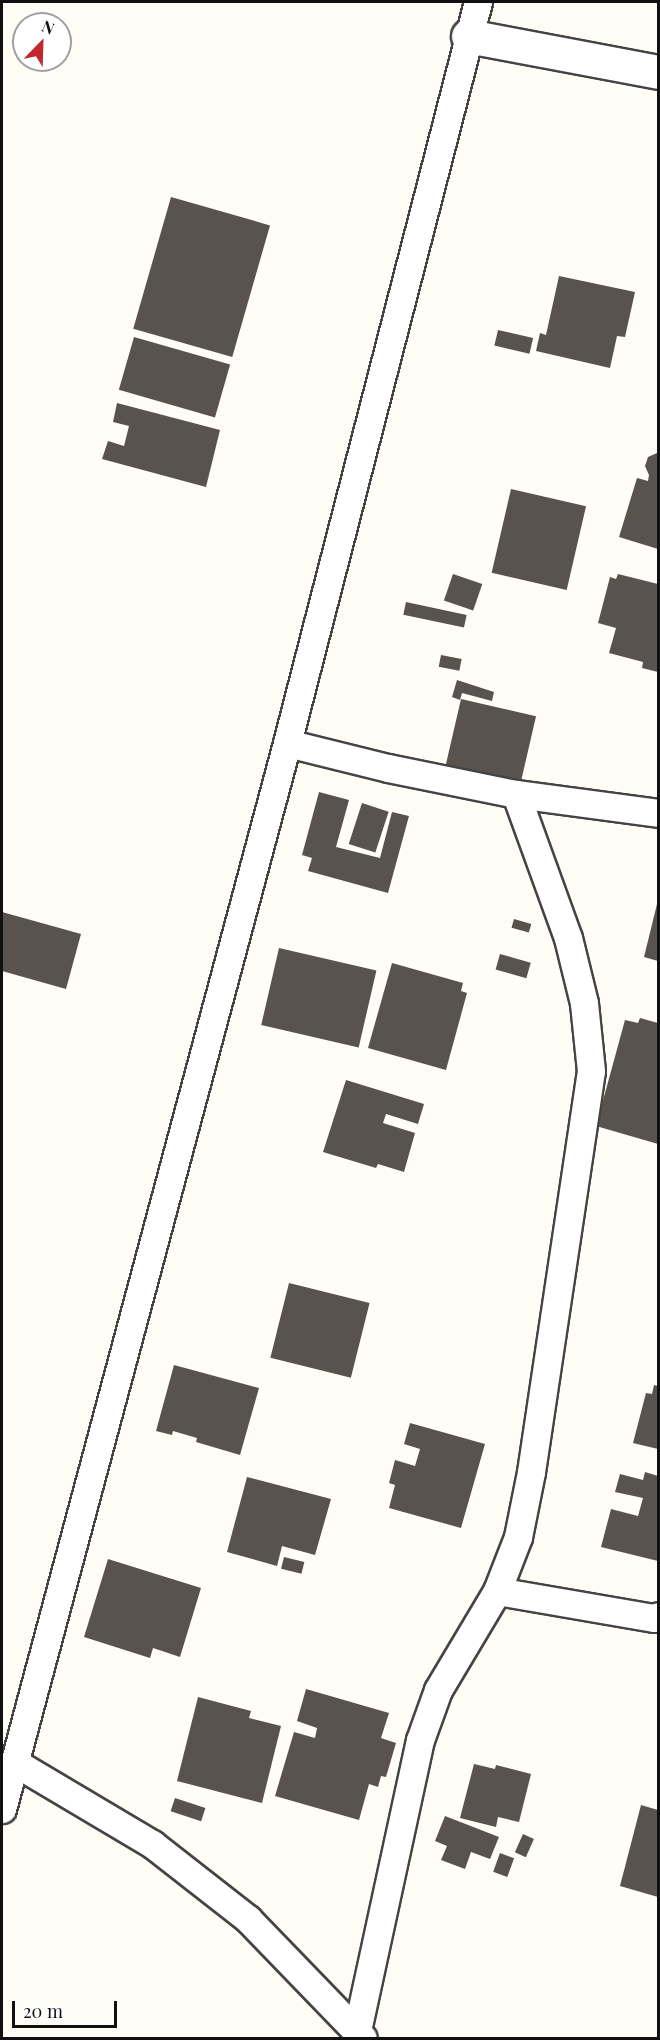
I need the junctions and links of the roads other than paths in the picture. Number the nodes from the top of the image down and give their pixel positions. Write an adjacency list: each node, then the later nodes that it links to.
1 (478, 2): 2 (street)
2 (468, 36): 3 (street); 4 (street)
3 (658, 72)
4 (287, 743): 5 (street); 9 (street)
5 (516, 794): 6 (street); 7 (street)
6 (658, 813)
7 (497, 1591): 8 (street); 11 (street)
8 (658, 1616)
9 (14, 1762): 10 (street); 11 (street)
10 (2, 1809)
11 (360, 2035)

